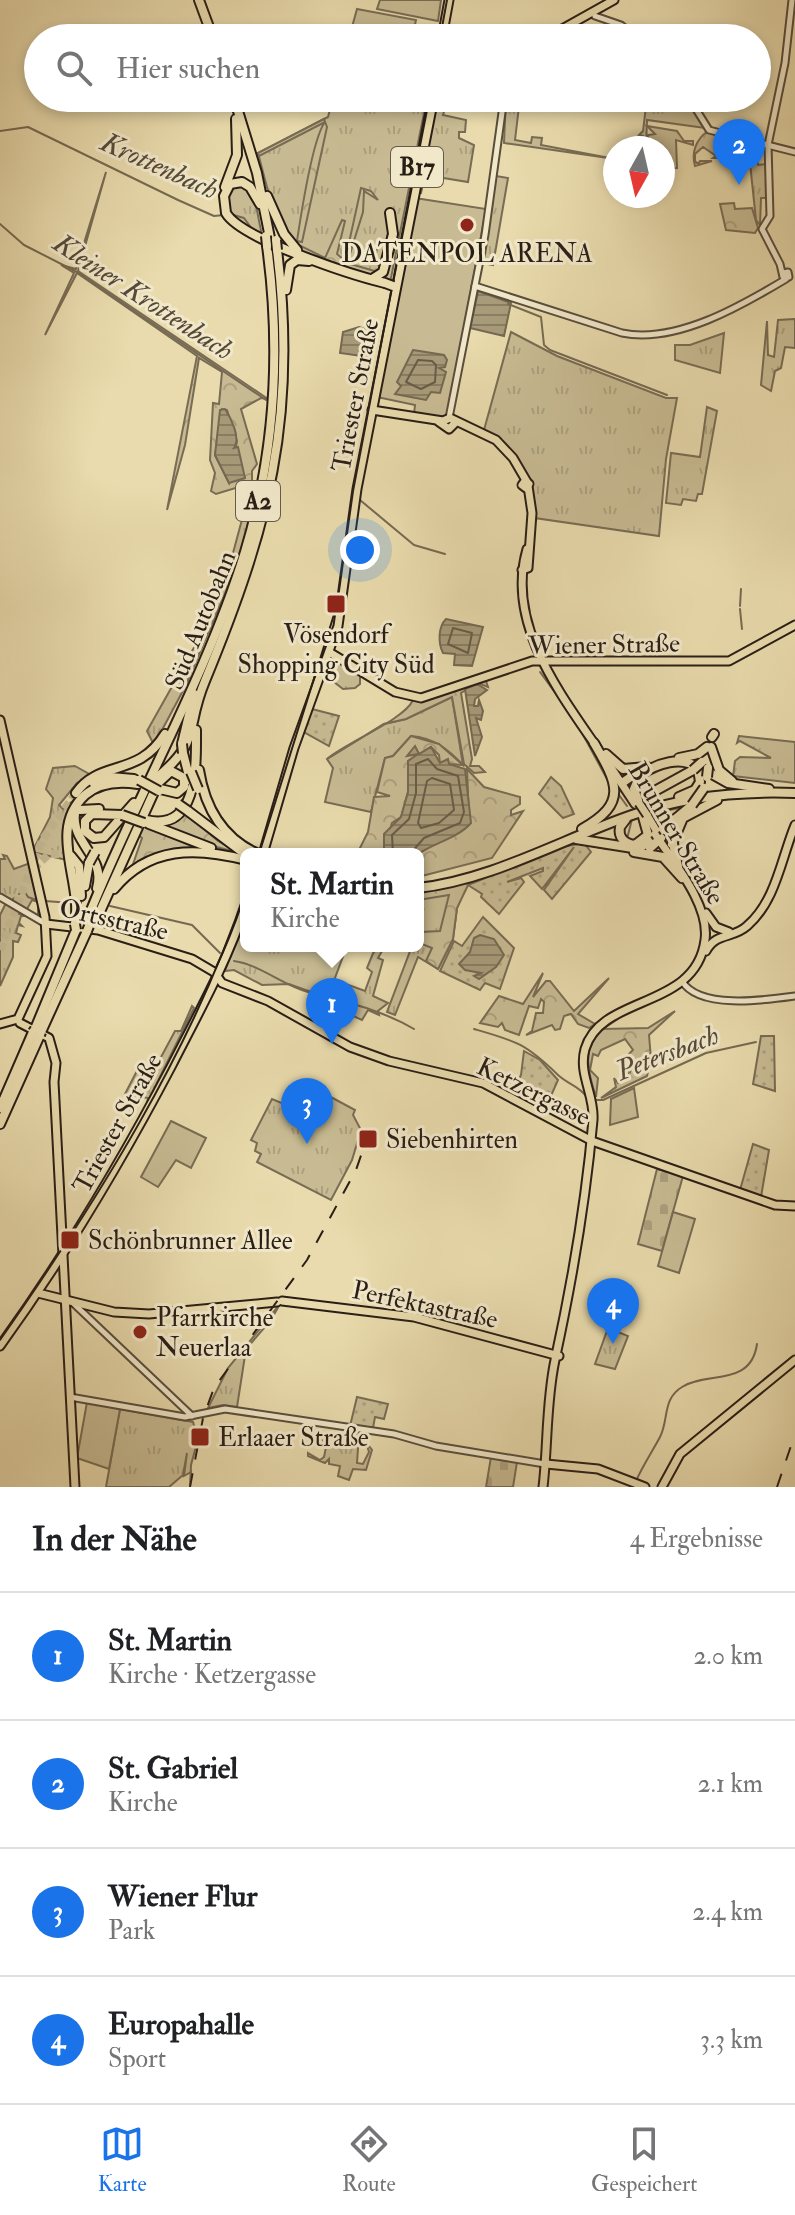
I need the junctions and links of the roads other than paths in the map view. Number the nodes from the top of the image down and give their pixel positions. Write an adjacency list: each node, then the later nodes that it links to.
1 (197, 0): 6 (highway)
2 (451, 0): 7 (main road)
3 (614, 0): 5 (main road)
4 (792, 0): 17 (street)
5 (596, 13): 8 (main road); 9 (street)
6 (205, 24)
7 (446, 24)
8 (571, 24)
9 (619, 24)
10 (235, 112): 16 (highway, Süd Autobahn / A2)
11 (236, 112): 23 (highway, Süd Autobahn / A2)
12 (238, 112): 19 (highway)
13 (432, 112): 28 (main road, Triester Straße / B17)
14 (502, 112): 29 (street)
15 (697, 112): 17 (street)
16 (236, 119): 20 (highway, Süd Autobahn / A2); 22 (highway)
17 (768, 145): 18 (street); 26 (street)
18 (795, 152)
19 (267, 196): 23 (highway); 24 (highway)
20 (260, 204): 22 (highway); 23 (highway, Süd Autobahn / A2)
21 (390, 213): 27 (highway)
22 (226, 215): 24 (highway)
23 (271, 243): 30 (highway); 38 (highway, Süd Autobahn / A2); 41 (highway, Süd Autobahn / A2)
24 (312, 260): 25 (highway); 27 (highway); 30 (highway)
25 (326, 267): 28 (main road)
26 (788, 275): 29 (street)
27 (366, 278): 28 (highway)
28 (392, 286): 31 (main road, Triester Straße / B17)
29 (475, 286): 32 (street)
30 (284, 345): 38 (highway)
31 (372, 410): 32 (main road); 34 (main road, Triester Straße / B17)
32 (450, 421): 36 (main road, Brunner Straße)
33 (795, 625): 36 (main road, Wiener Straße)
34 (329, 652): 35 (main road); 37 (main road, Triester Straße / B17); 39 (main road); 40 (main road, Triester Straße / B17)
35 (343, 659): 37 (main road); 39 (main road)
36 (541, 659): 39 (main road, Wiener Straße); 44 (main road, Brunner Straße); 47 (main road, Brunner Straße)
37 (321, 680): 40 (main road, Triester Straße / B17)
38 (200, 684): 45 (highway); 48 (highway); 54 (highway, Süd Autobahn / A2); 54 (highway)
39 (410, 697)
40 (312, 699): 76 (main road, Triester Straße / B17)
41 (184, 703): 43 (highway); 60 (highway, Süd Autobahn / A2)
42 (0, 720): 90 (main road)
43 (166, 733): 58 (highway); 65 (highway)
44 (594, 743): 52 (main road, Brunner Straße); 68 (highway)
45 (196, 746): 62 (highway); 74 (highway)
46 (709, 747): 49 (highway); 51 (highway); 53 (highway)
47 (606, 754): 50 (highway); 52 (main road, Brunner Straße)
48 (184, 755): 62 (highway); 75 (highway, bridge)
49 (673, 760): 50 (highway); 53 (highway)
50 (650, 768): 51 (highway, bridge); 52 (highway); 59 (highway); 64 (highway)
51 (706, 769): 61 (highway, bridge)
52 (623, 782): 64 (main road, Brunner Straße)
53 (740, 784): 55 (highway)
54 (150, 785): 58 (highway); 62 (highway); 88 (highway); 91 (highway, Süd Autobahn / A2)
55 (769, 789): 56 (highway); 59 (highway)
56 (795, 791): 57 (highway)
57 (754, 792): 64 (highway); 71 (highway)
58 (79, 796): 80 (highway); 82 (highway)
59 (679, 798): 68 (highway)
60 (138, 804): 91 (highway, Süd Autobahn / A2); 91 (highway, bridge)
61 (692, 805): 70 (highway); 71 (highway)
62 (178, 809): 66 (highway); 73 (highway, bridge)
63 (80, 810): 65 (highway)
64 (641, 810): 69 (main road, Brunner Straße); 72 (highway)
65 (121, 812): 66 (highway, bridge); 66 (highway, bridge)
66 (146, 822): 77 (highway)
67 (795, 825): 92 (main road)
68 (581, 830): 84 (highway)
69 (658, 836): 78 (highway); 81 (main road, Brunner Straße); 83 (main road, Brunner Straße)
70 (610, 844): 72 (highway); 78 (highway)
71 (672, 844): 81 (highway)
72 (552, 846): 85 (highway)
73 (240, 848)
74 (244, 848)
75 (244, 848)
76 (256, 848)
77 (240, 851)
78 (634, 852): 83 (highway)
79 (240, 854): 88 (highway)
80 (70, 858): 82 (highway); 91 (highway)
81 (678, 866): 87 (main road, Brunner Straße)
82 (99, 872): 91 (highway)
83 (682, 878): 93 (main road, Brunner Straße)
84 (424, 884)
85 (424, 885)
86 (0, 897): 90 (street, Ortsstraße)
87 (697, 898): 92 (main road); 93 (main road, Brunner Straße)
88 (106, 899): 91 (highway)
89 (240, 922): 95 (main road, Triester Straße)
90 (46, 924): 95 (main road, Ortsstraße); 98 (main road)
91 (84, 927): 100 (highway); 100 (highway)
92 (734, 932): 93 (main road); 94 (main road)
93 (708, 933): 94 (main road, Brunner Straße); 96 (main road, Brunner Straße)
94 (705, 952): 96 (main road, Brunner Straße)
95 (219, 982): 104 (main road, Ketzergasse); 106 (main road, Triester Straße)
96 (683, 982): 97 (street); 104 (main road, Brunner Straße)
97 (795, 996)
98 (18, 1021): 99 (main road); 100 (main road)
99 (0, 1024)
100 (36, 1032): 101 (highway); 102 (highway); 103 (highway); 106 (main road)
101 (0, 1108)
102 (0, 1116)
103 (0, 1124)
104 (591, 1140): 105 (main road, Ketzergasse); 111 (main road, Brunner Straße)
105 (795, 1206)
106 (64, 1257): 107 (main road, Triester Straße); 109 (main road)
107 (60, 1267): 108 (main road, Triester Straße); 109 (main road)
108 (37, 1294): 109 (main road); 110 (main road, Triester Straße)
109 (67, 1302): 111 (main road, Perfektastraße); 113 (main road); 114 (street)
110 (0, 1346)
111 (558, 1356): 115 (main road, Brunner Straße)
112 (794, 1361): 119 (main road)
113 (70, 1397): 114 (street); 117 (main road)
114 (193, 1417): 115 (street)
115 (546, 1464): 116 (main road); 118 (main road, Brunner Straße)
116 (639, 1484)
117 (76, 1487)
118 (543, 1487)
119 (662, 1487)

